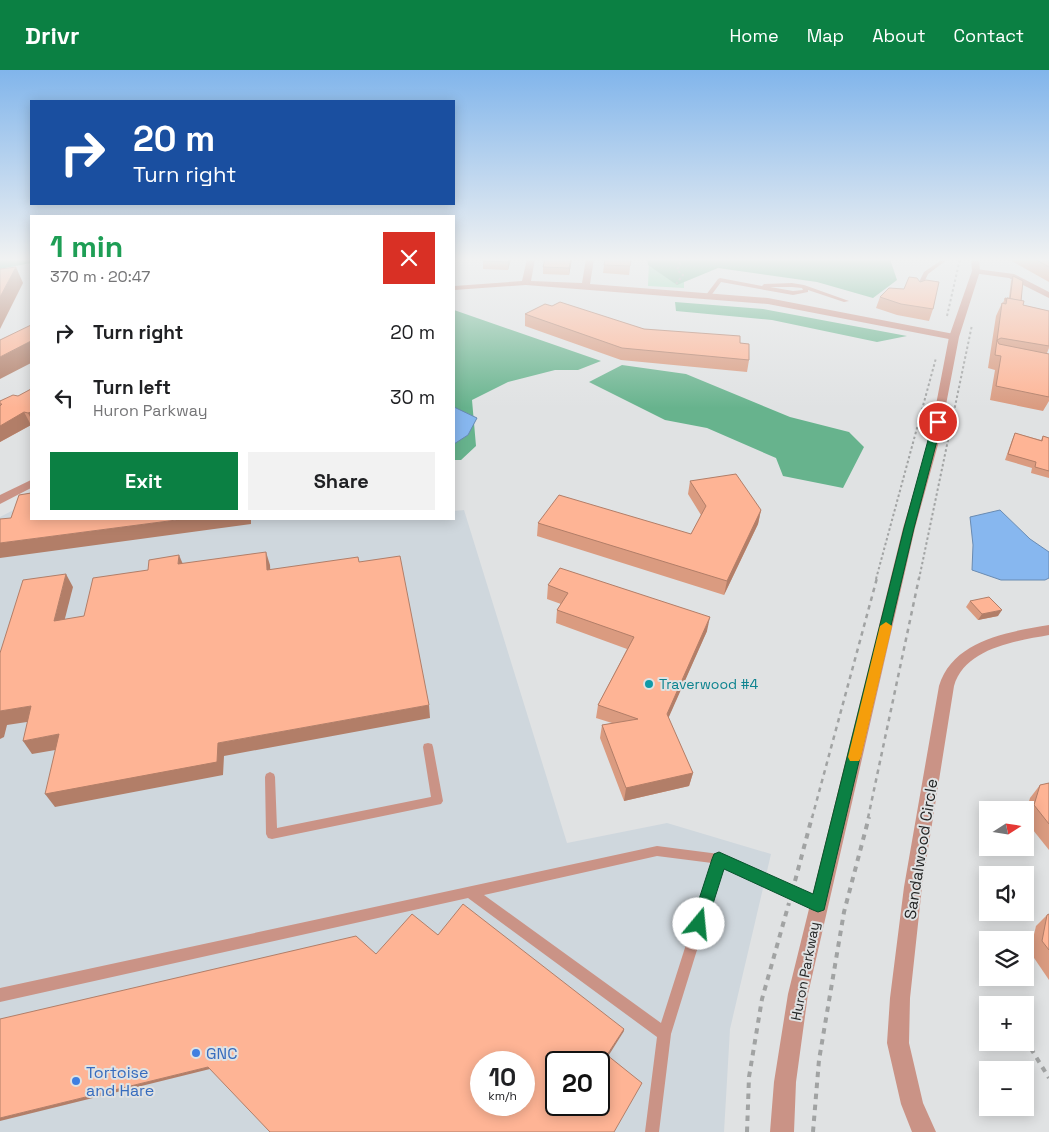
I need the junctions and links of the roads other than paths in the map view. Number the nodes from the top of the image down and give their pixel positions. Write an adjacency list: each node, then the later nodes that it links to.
1 (804, 309): 3 (street)
2 (963, 309): 3 (street, Huron Parkway)
3 (954, 336): 11 (street, Huron Parkway)
4 (30, 484): 5 (street)
5 (0, 500)
6 (1049, 630): 16 (street, Sandalwood Circle)
7 (428, 747): 8 (lane)
8 (270, 777)
9 (719, 859): 10 (lane); 11 (lane); 13 (lane)
10 (470, 892): 12 (lane); 13 (lane)
11 (818, 904): 15 (street, Huron Parkway)
12 (0, 995)
13 (664, 1034): 14 (lane)
14 (652, 1132)
15 (782, 1132)
16 (924, 1132)

